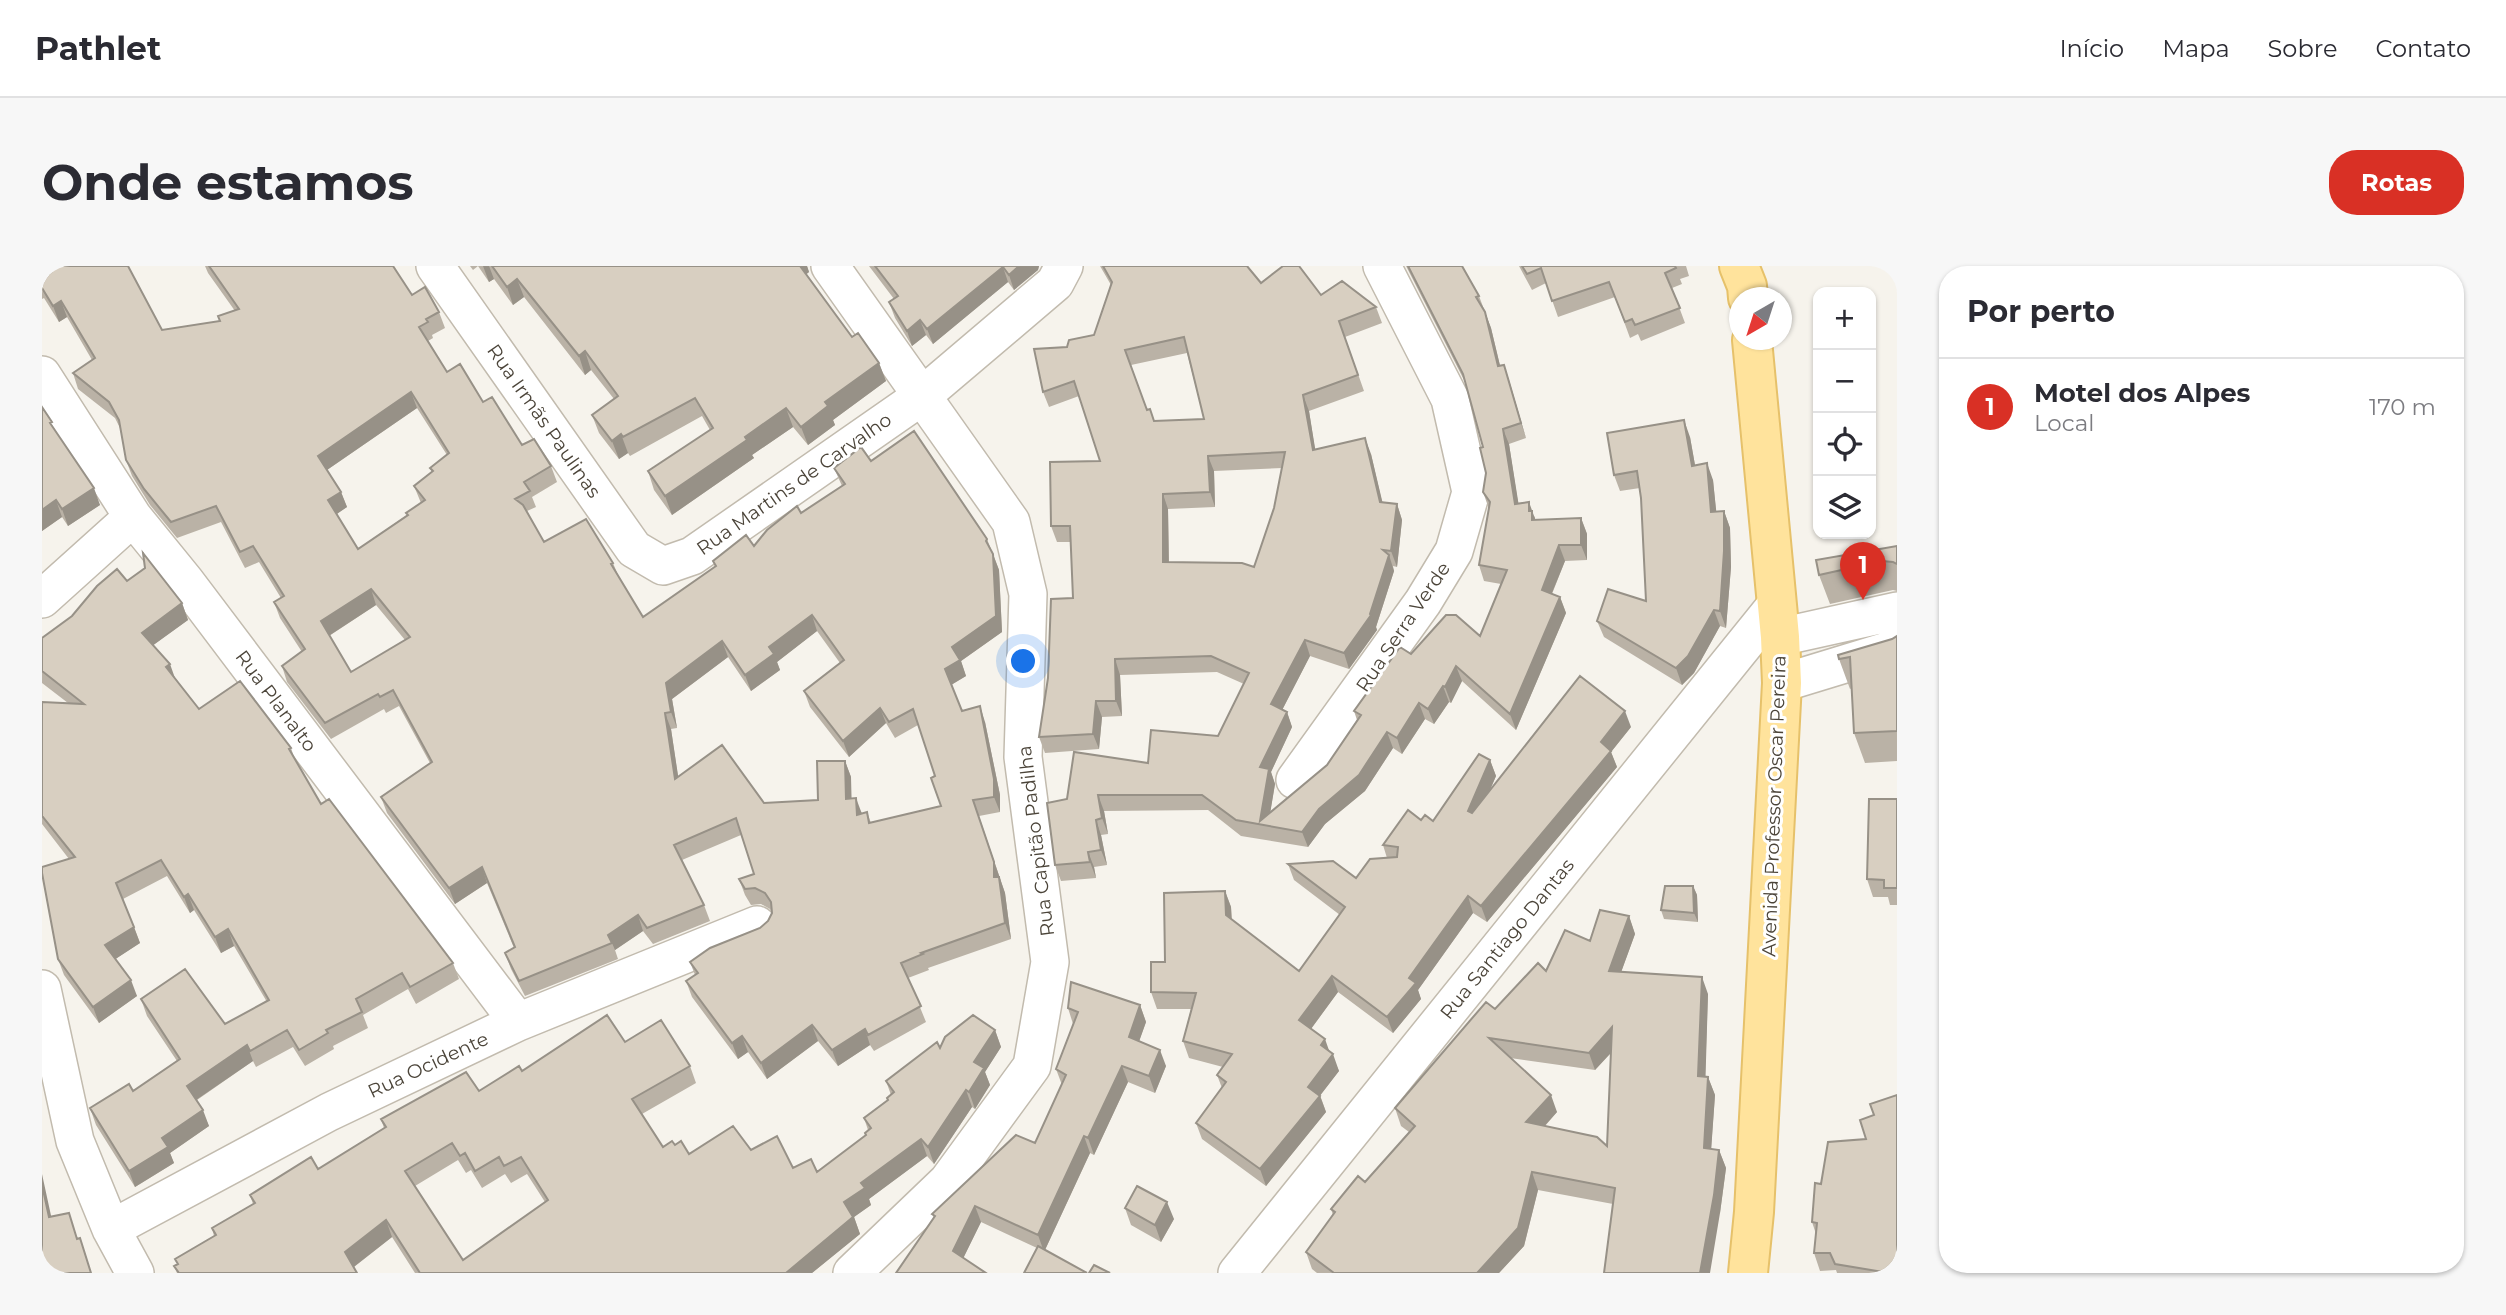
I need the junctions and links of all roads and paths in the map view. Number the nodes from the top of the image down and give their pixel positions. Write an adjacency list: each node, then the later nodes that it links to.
1 (435, 266): 11 (street, Rua Irmãs Paulinas)
2 (830, 266): 9 (street, Rua Capitão Padilha)
3 (1064, 266): 9 (street)
4 (1382, 266): 17 (street, Rua Serra Verde)
5 (1739, 266): 6 (main road)
6 (1746, 287)
7 (1753, 350): 14 (main road, Avenida Professor Oscar Pereira)
8 (42, 375): 10 (street, Rua Planalto)
9 (922, 396): 11 (street, Rua Martins de Carvalho); 23 (street, Rua Capitão Padilha)
10 (133, 517): 12 (street); 20 (street, Rua Planalto)
11 (663, 566)
12 (42, 599)
13 (1897, 611): 14 (street)
14 (1778, 621): 16 (main road, Avenida Professor Oscar Pereira); 24 (street, Rua Santiago Dantas)
15 (1897, 648): 16 (street)
16 (1782, 683): 25 (main road, Avenida Professor Oscar Pereira)
17 (1295, 780)
18 (757, 925): 20 (street, Rua Ocidente)
19 (42, 989): 21 (street)
20 (518, 1022): 21 (street, Rua Ocidente)
21 (111, 1229): 22 (street)
22 (135, 1273)
23 (852, 1273)
24 (1237, 1273)
25 (1748, 1273)

